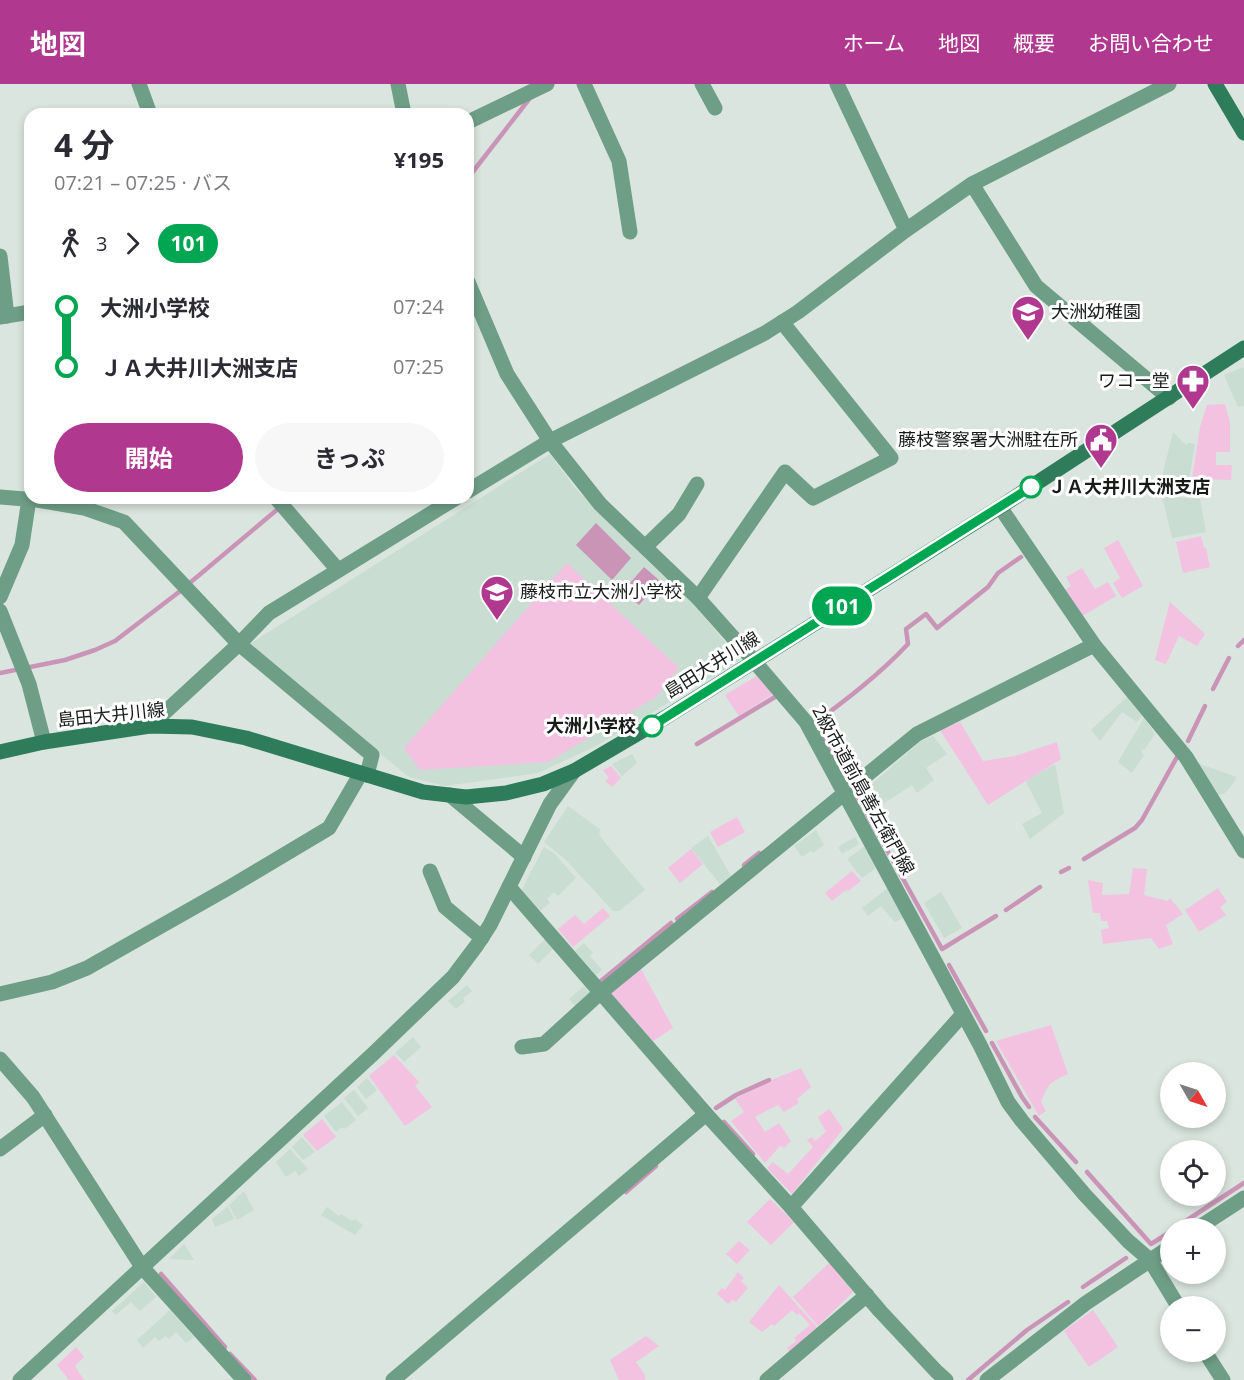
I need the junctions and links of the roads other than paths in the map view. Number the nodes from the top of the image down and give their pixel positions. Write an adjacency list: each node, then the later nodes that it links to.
1 (139, 84): 9 (street)
2 (398, 84): 10 (street)
3 (547, 84): 12 (street)
4 (584, 84): 16 (street)
5 (702, 84): 11 (street)
6 (837, 84): 15 (street)
7 (1169, 84): 14 (street)
8 (1215, 84): 13 (main road)
9 (148, 108)
10 (403, 108)
11 (715, 108)
12 (474, 119)
13 (1244, 133)
14 (972, 184): 15 (street); 23 (street)
15 (906, 230): 21 (street)
16 (630, 232)
17 (0, 256): 20 (street)
18 (474, 296): 24 (street, 2級市道前島善左衛門線)
19 (24, 313): 20 (street)
20 (3, 316)
21 (782, 322): 24 (street); 37 (street)
22 (1244, 348): 23 (main road, 島田大井川線)
23 (1169, 398): 33 (main road, 島田大井川線)
24 (550, 441): 26 (street); 34 (street, 2級市道前島善左衛門線)
25 (696, 484): 34 (street)
26 (474, 487)
27 (0, 497): 28 (street)
28 (24, 499)
29 (27, 504): 36 (street)
30 (59, 504): 39 (street)
31 (281, 504): 35 (street)
32 (446, 504): 35 (street)
33 (1000, 507): 40 (street); 41 (main road, 島田大井川線)
34 (645, 547): 37 (street, 2級市道前島善左衛門線)
35 (338, 570): 39 (street)
36 (0, 597)
37 (698, 598): 41 (street, 2級市道前島善左衛門線)
38 (0, 611): 43 (street)
39 (239, 644): 42 (street); 46 (street)
40 (1094, 645): 47 (street); 49 (street)
41 (754, 661): 45 (main road, 島田大井川線); 47 (street, 2級市道前島善左衛門線)
42 (150, 726): 43 (main road, 島田大井川線); 46 (main road, 島田大井川線)
43 (44, 742): 44 (main road, 島田大井川線)
44 (0, 752)
45 (574, 771): 48 (main road, 島田大井川線); 50 (street)
46 (364, 774): 48 (main road, 島田大井川線); 55 (street)
47 (845, 794): 54 (street); 56 (street, 2級市道前島善左衛門線)
48 (450, 795): 50 (street)
49 (1244, 851)
50 (524, 857): 52 (street)
51 (430, 871): 53 (street)
52 (509, 887): 53 (street); 54 (street)
53 (482, 938): 67 (street)
54 (600, 993): 57 (street); 59 (street)
55 (0, 994)
56 (963, 1014): 63 (street); 66 (street, 2級市道前島善左衛門線)
57 (522, 1047)
58 (0, 1059): 60 (street)
59 (706, 1114): 63 (street); 73 (street)
60 (45, 1115): 61 (street); 67 (street)
61 (0, 1149)
62 (1244, 1198): 64 (street)
63 (791, 1207): 68 (street)
64 (1213, 1218)
65 (1160, 1254): 66 (street)
66 (1150, 1260): 69 (street, 2級市道前島善左衛門線); 76 (street)
67 (142, 1267): 71 (street); 72 (street)
68 (867, 1295): 74 (street); 75 (street)
69 (1172, 1296)
70 (1211, 1362): 77 (street)
71 (20, 1380)
72 (244, 1380)
73 (393, 1380)
74 (767, 1380)
75 (946, 1380)
76 (987, 1380)
77 (1223, 1380)

